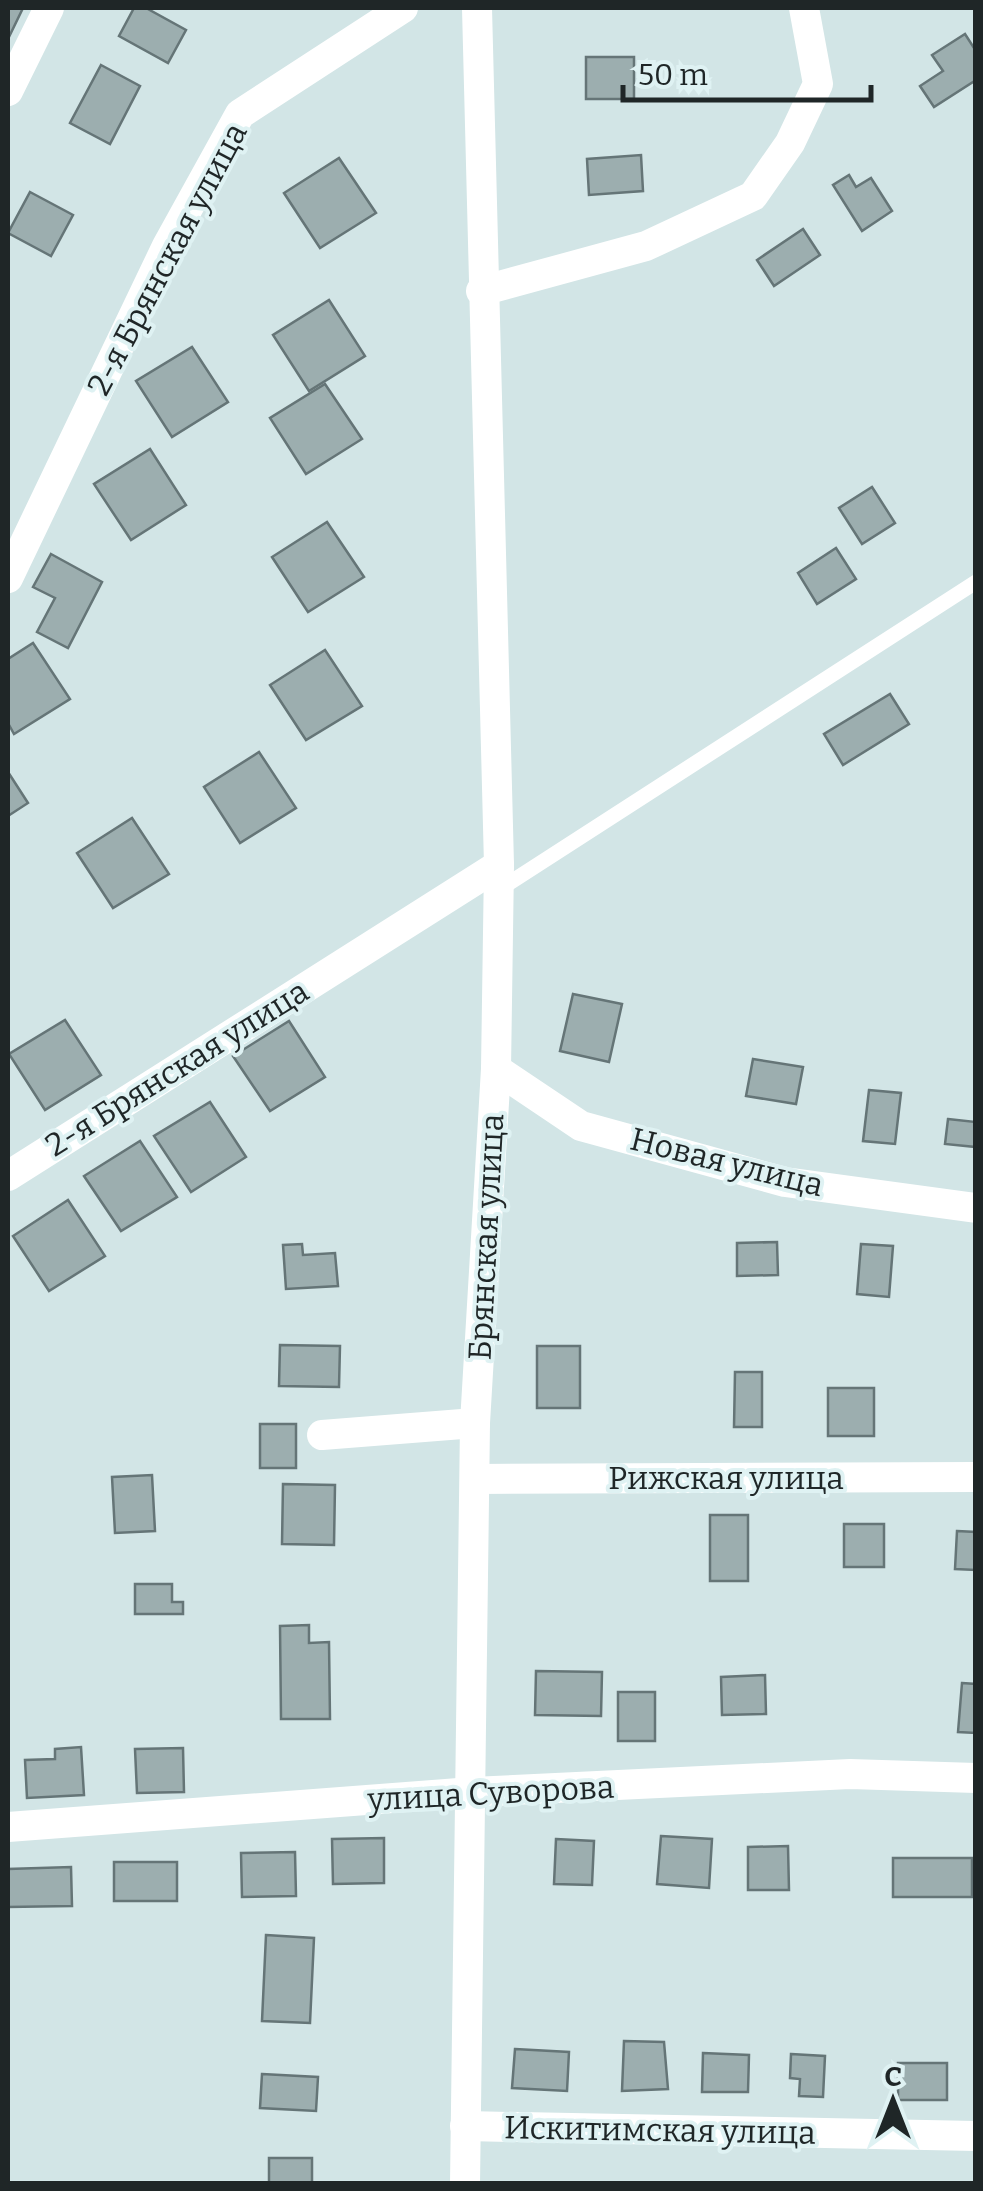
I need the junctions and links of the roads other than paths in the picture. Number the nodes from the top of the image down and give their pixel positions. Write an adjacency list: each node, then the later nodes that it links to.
1 (49, 8): 5 (street)
2 (403, 8): 7 (street, 2-я Брянская улица)
3 (477, 8): 6 (street, Брянская улица)
4 (804, 8): 6 (street)
5 (8, 90)
6 (481, 291): 9 (street, Брянская улица)
7 (8, 578)
8 (976, 582): 9 (lane, 2-я Брянская улица)
9 (499, 877): 10 (street, Брянская улица); 11 (street, 2-я Брянская улица)
10 (496, 1069): 12 (street, Новая улица); 13 (street, Брянская улица)
11 (8, 1176)
12 (976, 1208)
13 (475, 1423): 14 (street); 16 (street, Брянская улица)
14 (322, 1435)
15 (976, 1477): 16 (street, Рижская улица)
16 (476, 1479): 18 (street, Брянская улица)
17 (976, 1778): 18 (street, улица Суворова)
18 (472, 1792): 19 (street, улица Суворова); 20 (street, Брянская улица)
19 (8, 1827)
20 (465, 2126): 21 (street, Искитимская улица); 22 (street, Брянская улица)
21 (976, 2136)
22 (465, 2184)

